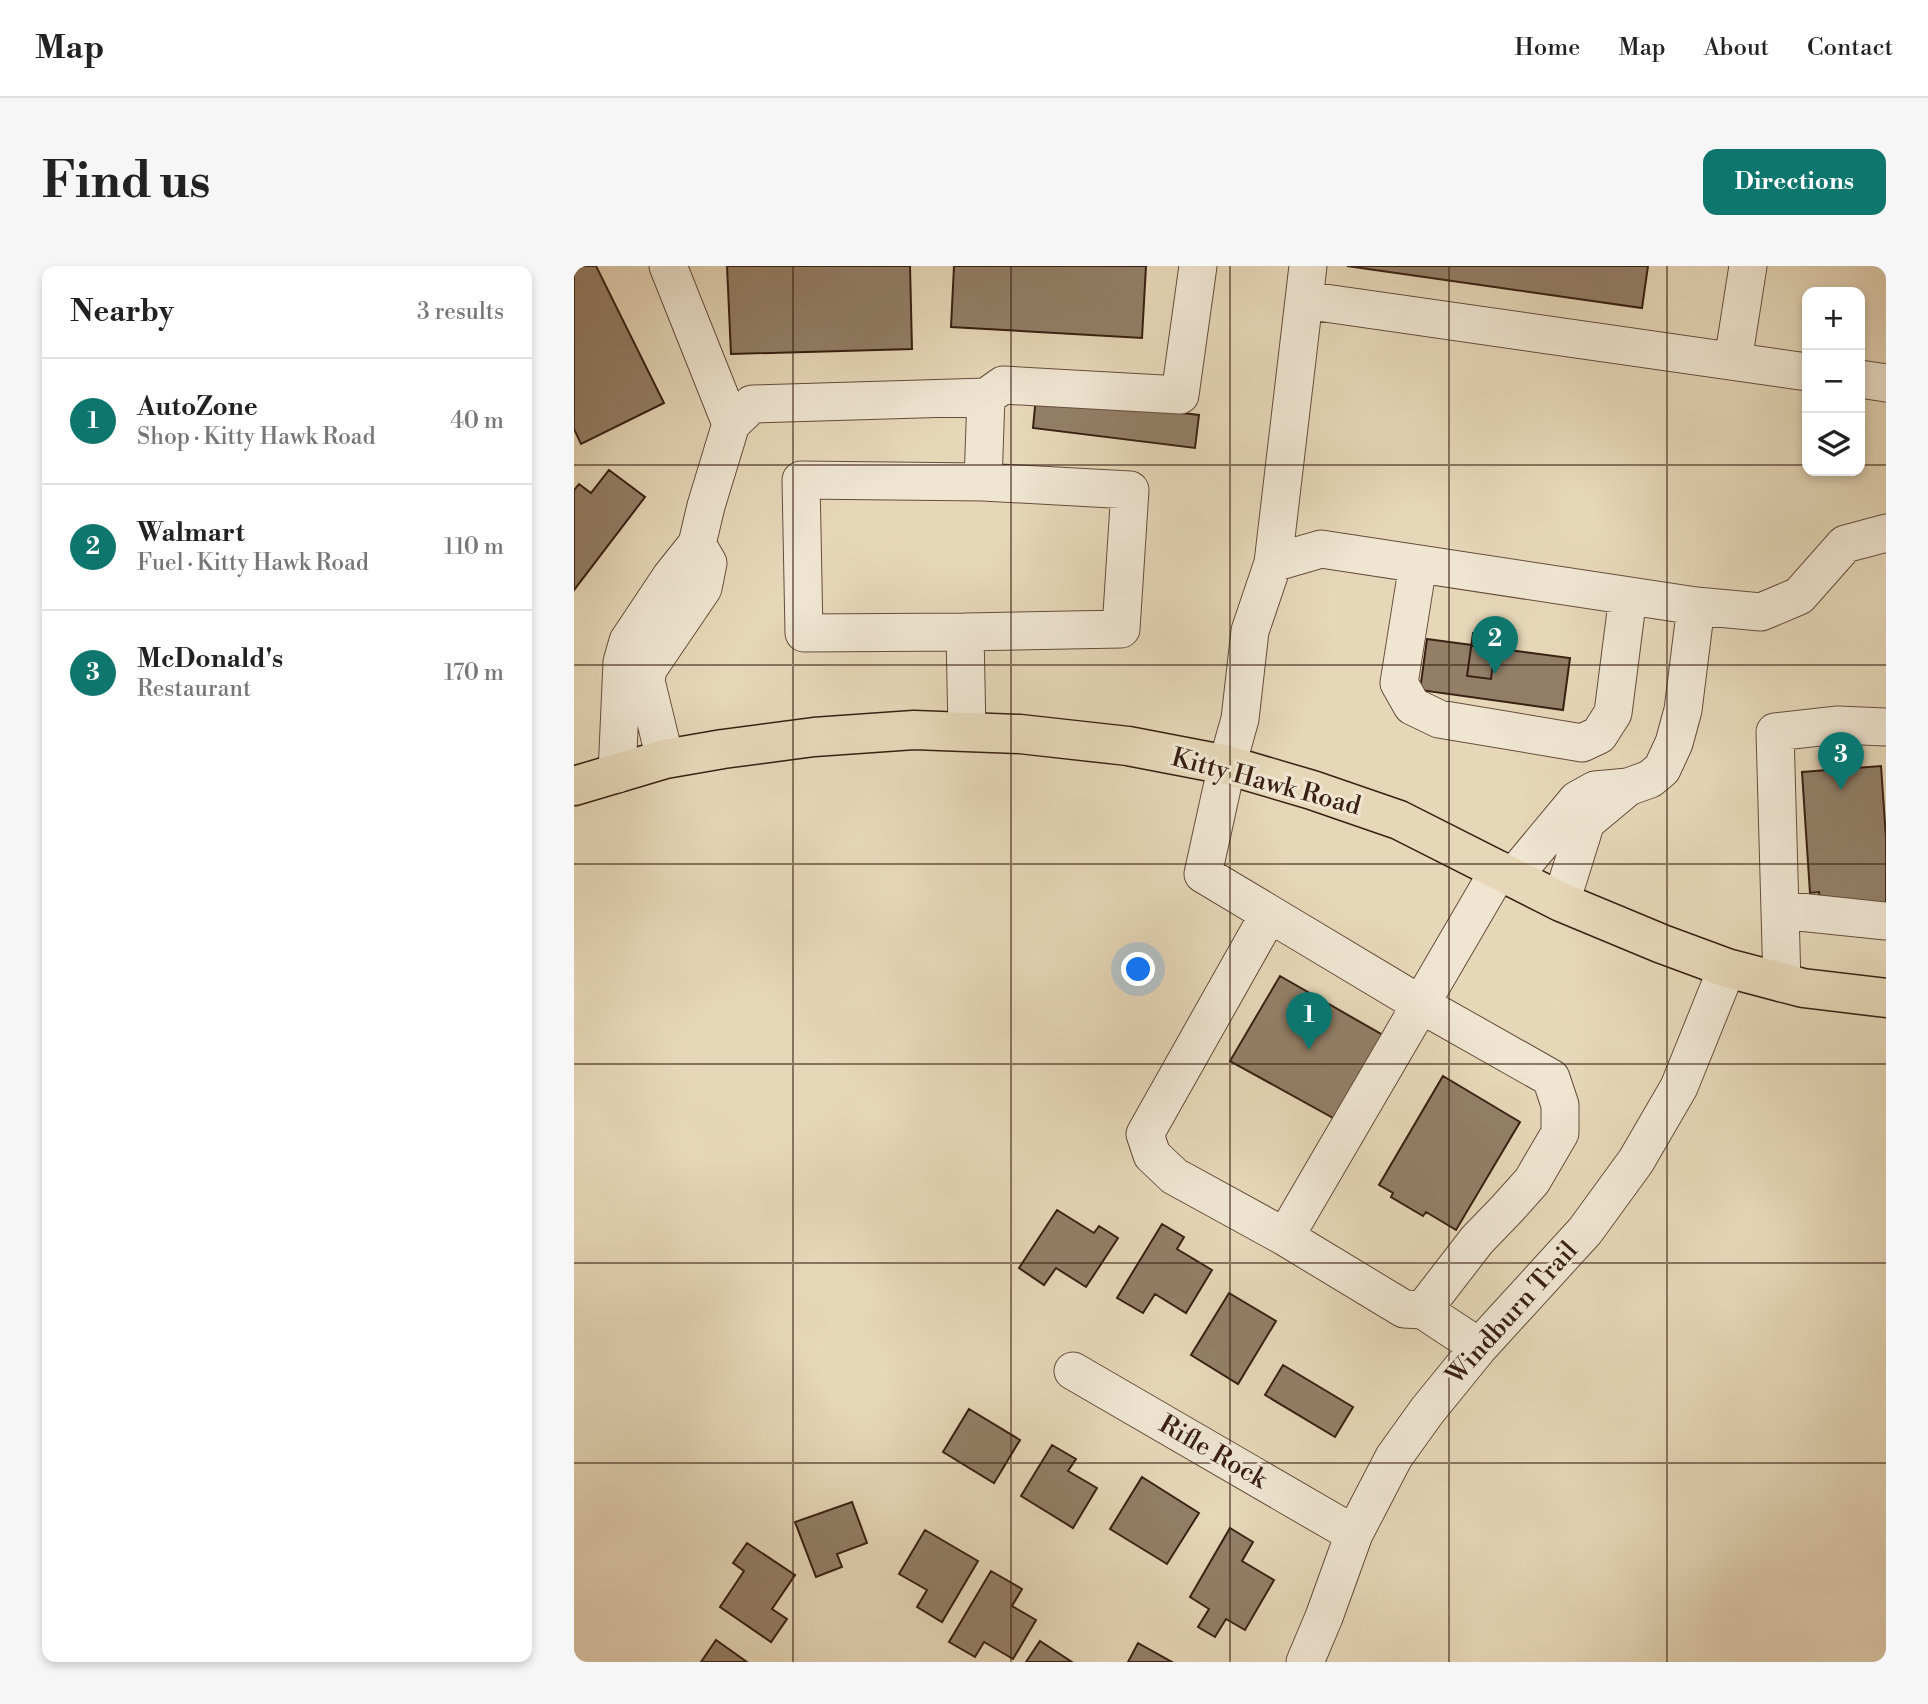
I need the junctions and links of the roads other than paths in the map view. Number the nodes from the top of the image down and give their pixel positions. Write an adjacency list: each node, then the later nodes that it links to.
1 (668, 266): 10 (street)
2 (1198, 266): 9 (street)
3 (1748, 266): 5 (street)
4 (1306, 283): 5 (street); 13 (street)
5 (1733, 361): 6 (street)
6 (1802, 371)
7 (1865, 380): 8 (street)
8 (1886, 383)
9 (986, 397): 10 (street); 11 (street)
10 (731, 424): 17 (street)
11 (983, 482): 18 (street); 18 (street)
12 (1886, 533): 16 (street)
13 (1273, 563): 14 (street); 22 (street)
14 (1418, 564): 15 (street); 15 (street)
15 (1629, 596): 16 (street)
16 (1696, 606): 25 (street)
17 (655, 630): 21 (street); 23 (street)
18 (965, 632): 20 (street)
19 (1886, 727): 28 (street)
20 (967, 732): 21 (main road, Kitty Hawk Road); 22 (main road, Kitty Hawk Road)
21 (665, 759): 23 (main road, Kitty Hawk Road)
22 (1227, 765): 26 (main road, Kitty Hawk Road); 29 (street)
23 (617, 774): 24 (main road, Kitty Hawk Road)
24 (574, 786)
25 (1628, 787): 26 (street); 27 (street)
26 (1506, 874): 27 (main road, Kitty Hawk Road); 34 (street)
27 (1561, 902): 31 (main road, Kitty Hawk Road)
28 (1780, 910): 30 (street); 32 (street)
29 (1269, 914): 34 (street); 35 (street)
30 (1886, 921)
31 (1727, 968): 32 (main road, Kitty Hawk Road); 37 (street, Windburn Trail)
32 (1782, 983): 33 (main road, Kitty Hawk Road)
33 (1886, 998)
34 (1420, 1004): 35 (street); 36 (street)
35 (1285, 1237): 36 (street)
36 (1423, 1310): 37 (street)
37 (1479, 1348): 39 (street, Windburn Trail)
38 (1073, 1371): 39 (street, Rifle Rock)
39 (1354, 1534): 40 (street, Windburn Trail)
40 (1305, 1662)

